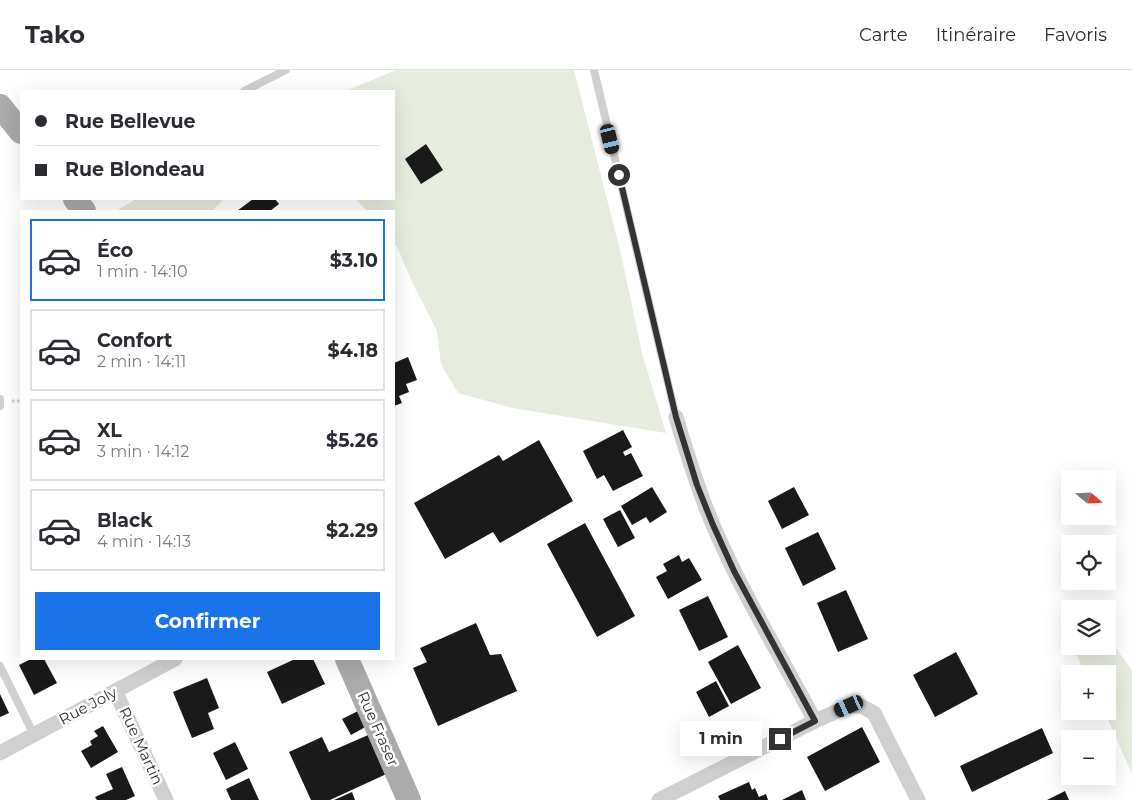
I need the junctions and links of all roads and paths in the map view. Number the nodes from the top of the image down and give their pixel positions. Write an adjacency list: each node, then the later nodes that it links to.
1 (286, 70): 3 (lane)
2 (594, 70): 10 (lane)
3 (246, 90)
4 (0, 106): 5 (main road)
5 (20, 131)
6 (75, 200): 7 (main road)
7 (83, 210)
8 (0, 399): 9 (lane)
9 (0, 406)
10 (676, 417): 15 (street)
11 (173, 660): 14 (street, Rue Joly)
12 (347, 660): 19 (main road, Rue Fraser)
13 (0, 666): 16 (lane)
14 (115, 691): 16 (street, Rue Joly); 18 (street, Rue Martin)
15 (815, 721): 20 (street); 21 (street)
16 (34, 735): 17 (street, Rue Joly)
17 (0, 753)
18 (166, 800)
19 (409, 800)
20 (659, 800)
21 (918, 800)

